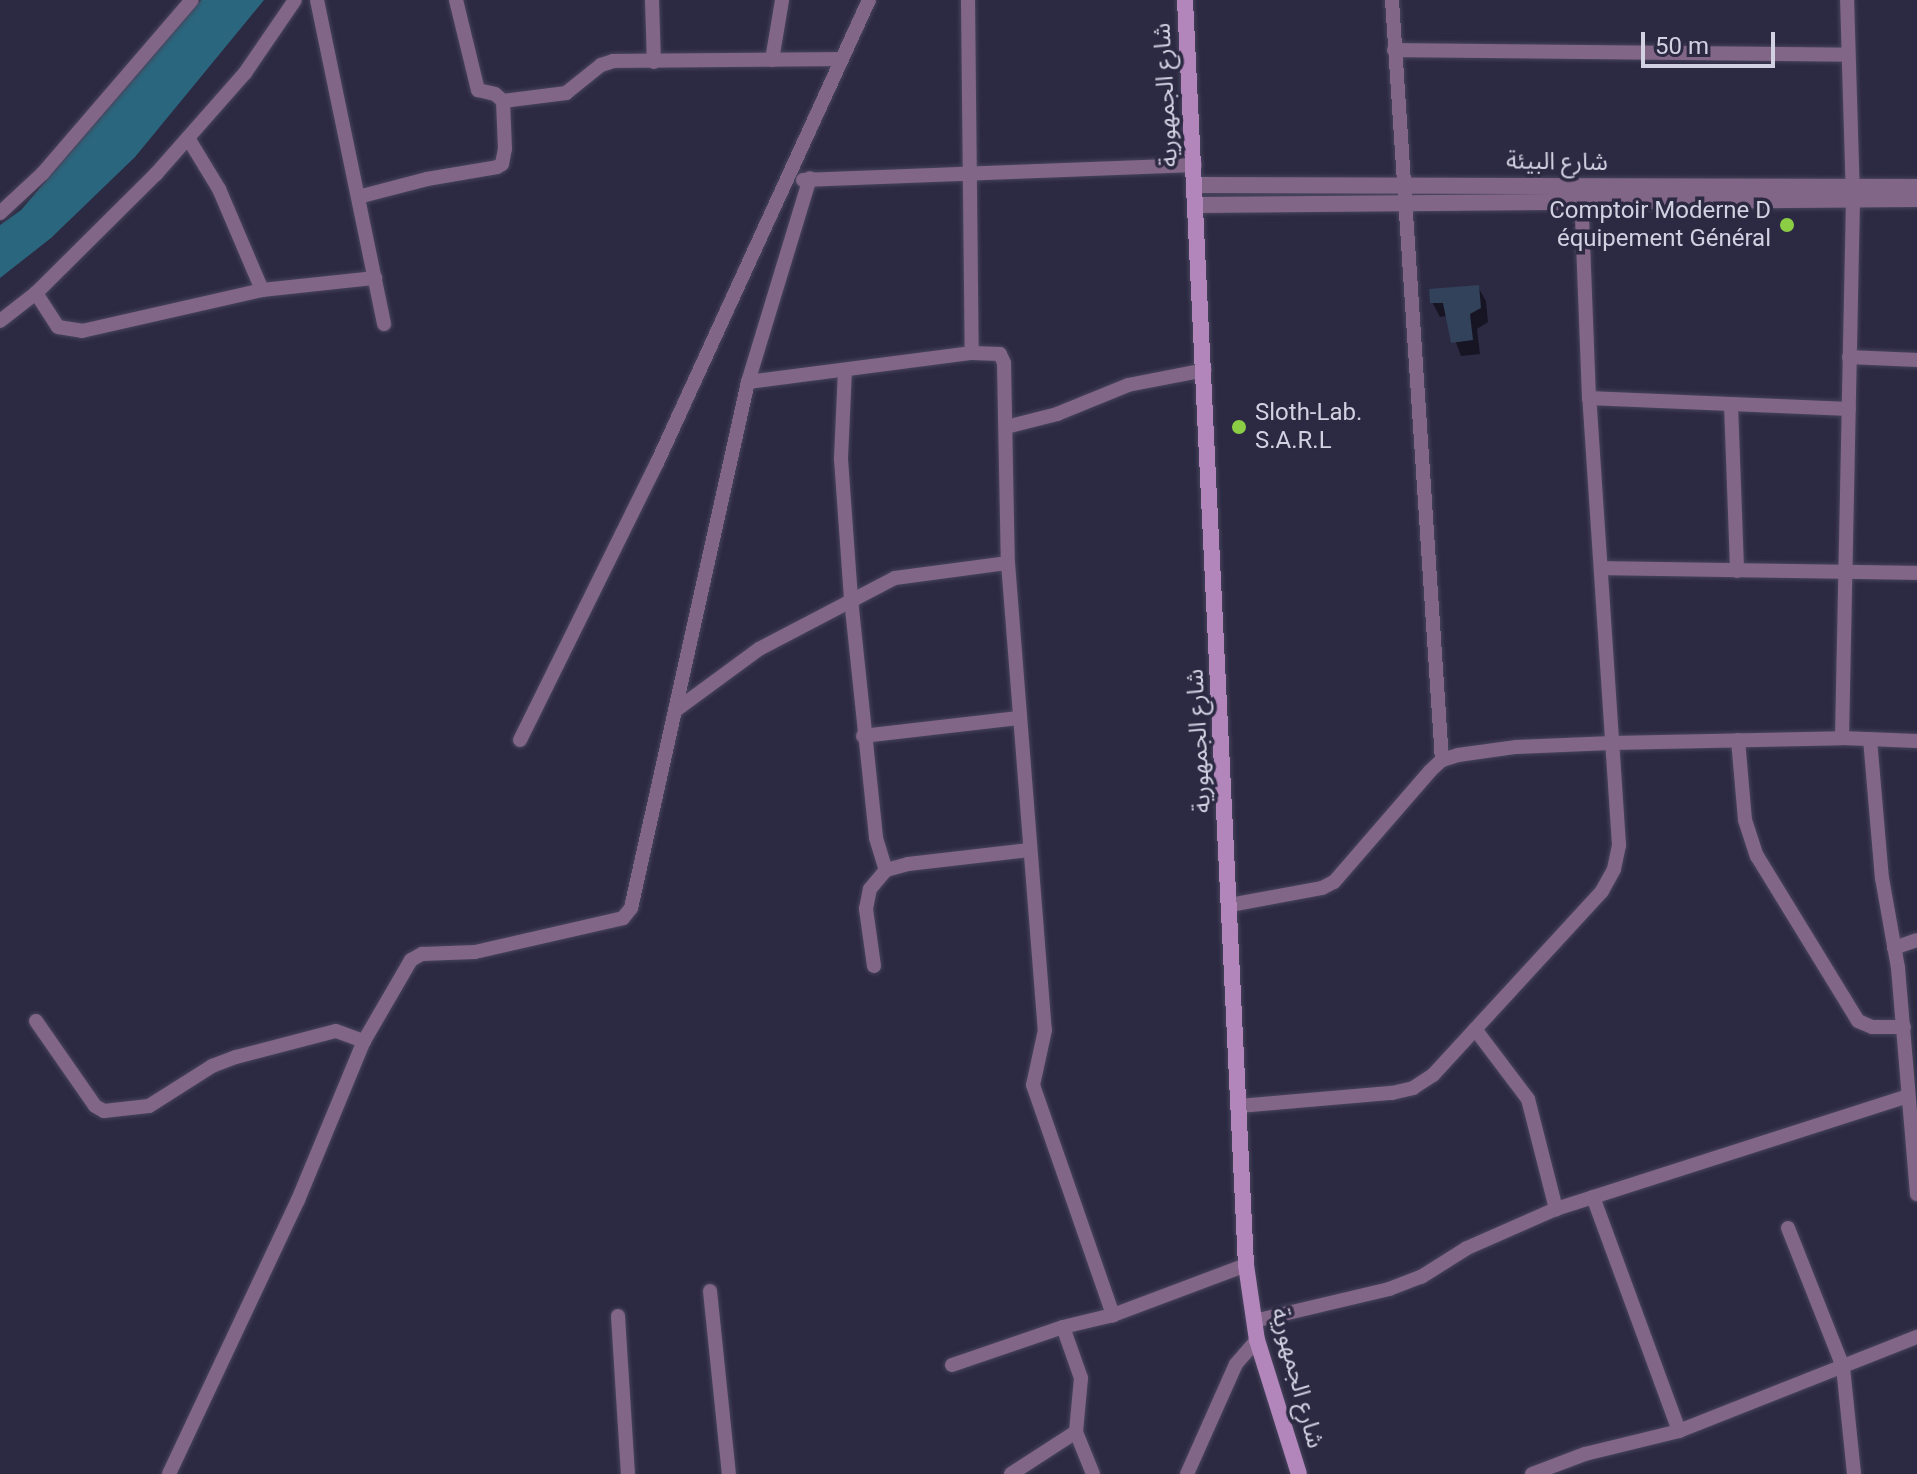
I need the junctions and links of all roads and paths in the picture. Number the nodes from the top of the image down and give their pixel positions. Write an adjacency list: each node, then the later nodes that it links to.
1 (192, 0): 32 (street)
2 (295, 0): 18 (street)
3 (317, 0): 28 (street)
4 (456, 0): 17 (street)
5 (652, 0): 16 (street)
6 (782, 0): 15 (street)
7 (869, 0): 14 (street)
8 (968, 0): 20 (street)
9 (1185, 0): 19 (main road, شارع الجمهورية)
10 (1392, 0): 12 (street)
11 (1847, 0): 13 (street)
12 (1394, 50): 13 (street); 22 (street)
13 (1848, 55): 26 (street)
14 (842, 59): 15 (street); 23 (street)
15 (772, 60): 16 (street)
16 (654, 62): 17 (street)
17 (503, 101): 28 (street)
18 (188, 138): 34 (street); 35 (street)
19 (1195, 165): 20 (street); 24 (main road, شارع الجمهورية)
20 (971, 172): 21 (street); 38 (street)
21 (810, 178): 23 (street); 43 (street)
22 (1402, 183): 24 (street, شارع البيئة); 27 (street, شارع البيئة); 30 (street)
23 (785, 184): 59 (street)
24 (1196, 185): 31 (main road, شارع الجمهورية)
25 (1917, 187): 26 (street, شارع البيئة)
26 (1852, 193): 27 (street, شارع البيئة); 29 (street, شارع البيئة); 39 (street)
27 (1581, 195): 30 (street, شارع البيئة); 44 (street)
28 (358, 197): 33 (street)
29 (1917, 199)
30 (1403, 201): 31 (street, شارع البيئة); 63 (street)
31 (1197, 205): 42 (main road, شارع الجمهورية)
32 (0, 213)
33 (375, 278): 34 (street); 37 (street)
34 (262, 290): 35 (street)
35 (36, 293): 36 (street)
36 (0, 321)
37 (384, 324)
38 (972, 353): 41 (street); 47 (street)
39 (1849, 357): 40 (street); 46 (street)
40 (1917, 360)
41 (845, 370): 43 (street); 53 (street)
42 (1205, 370): 47 (street); 66 (main road, شارع الجمهورية)
43 (748, 382): 54 (street)
44 (1589, 398): 45 (street); 49 (street)
45 (1731, 404): 46 (street); 50 (street)
46 (1849, 409): 51 (street)
47 (1006, 427): 48 (street)
48 (1008, 563): 53 (street); 55 (street)
49 (1601, 568): 50 (street); 62 (street)
50 (1737, 571): 51 (street)
51 (1845, 572): 52 (street); 57 (street)
52 (1917, 573)
53 (851, 599): 54 (street); 56 (street)
54 (676, 710): 73 (street)
55 (1018, 718): 56 (street); 64 (street)
56 (863, 736): 65 (street)
57 (1842, 738): 58 (street); 60 (street)
58 (1870, 739): 61 (street); 68 (street)
59 (520, 740)
60 (1738, 740): 62 (street); 71 (street)
61 (1917, 741)
62 (1612, 743): 63 (street); 72 (street)
63 (1442, 760): 66 (street)
64 (1029, 850): 65 (street); 83 (street)
65 (886, 870): 69 (street)
66 (1230, 905): 76 (main road, شارع الجمهورية)
67 (1917, 940): 68 (street)
68 (1894, 948): 71 (street)
69 (874, 966)
70 (36, 1021): 73 (street)
71 (1904, 1027): 74 (street)
72 (1475, 1029): 76 (street); 79 (street)
73 (364, 1041): 93 (street)
74 (1912, 1067): 75 (street)
75 (1907, 1096): 77 (street); 78 (street)
76 (1239, 1106): 81 (main road, شارع الجمهورية)
77 (1917, 1194)
78 (1593, 1197): 79 (street); 91 (street)
79 (1556, 1209): 85 (street)
80 (1788, 1228): 90 (street)
81 (1246, 1265): 83 (street); 85 (main road, شارع الجمهورية)
82 (710, 1291): 95 (street)
83 (1113, 1315): 86 (street)
84 (618, 1316): 94 (street)
85 (1254, 1321): 88 (main road, شارع الجمهورية)
86 (1063, 1327): 89 (street); 92 (street)
87 (1917, 1337): 90 (street)
88 (1257, 1340): 98 (street); 99 (main road, شارع الجمهورية)
89 (952, 1365)
90 (1843, 1367): 91 (street); 101 (street)
91 (1679, 1431): 100 (street)
92 (1076, 1432): 96 (street); 97 (street)
93 (169, 1474)
94 (628, 1474)
95 (729, 1474)
96 (1011, 1474)
97 (1093, 1474)
98 (1187, 1474)
99 (1299, 1474)
100 (1532, 1474)
101 (1854, 1474)

